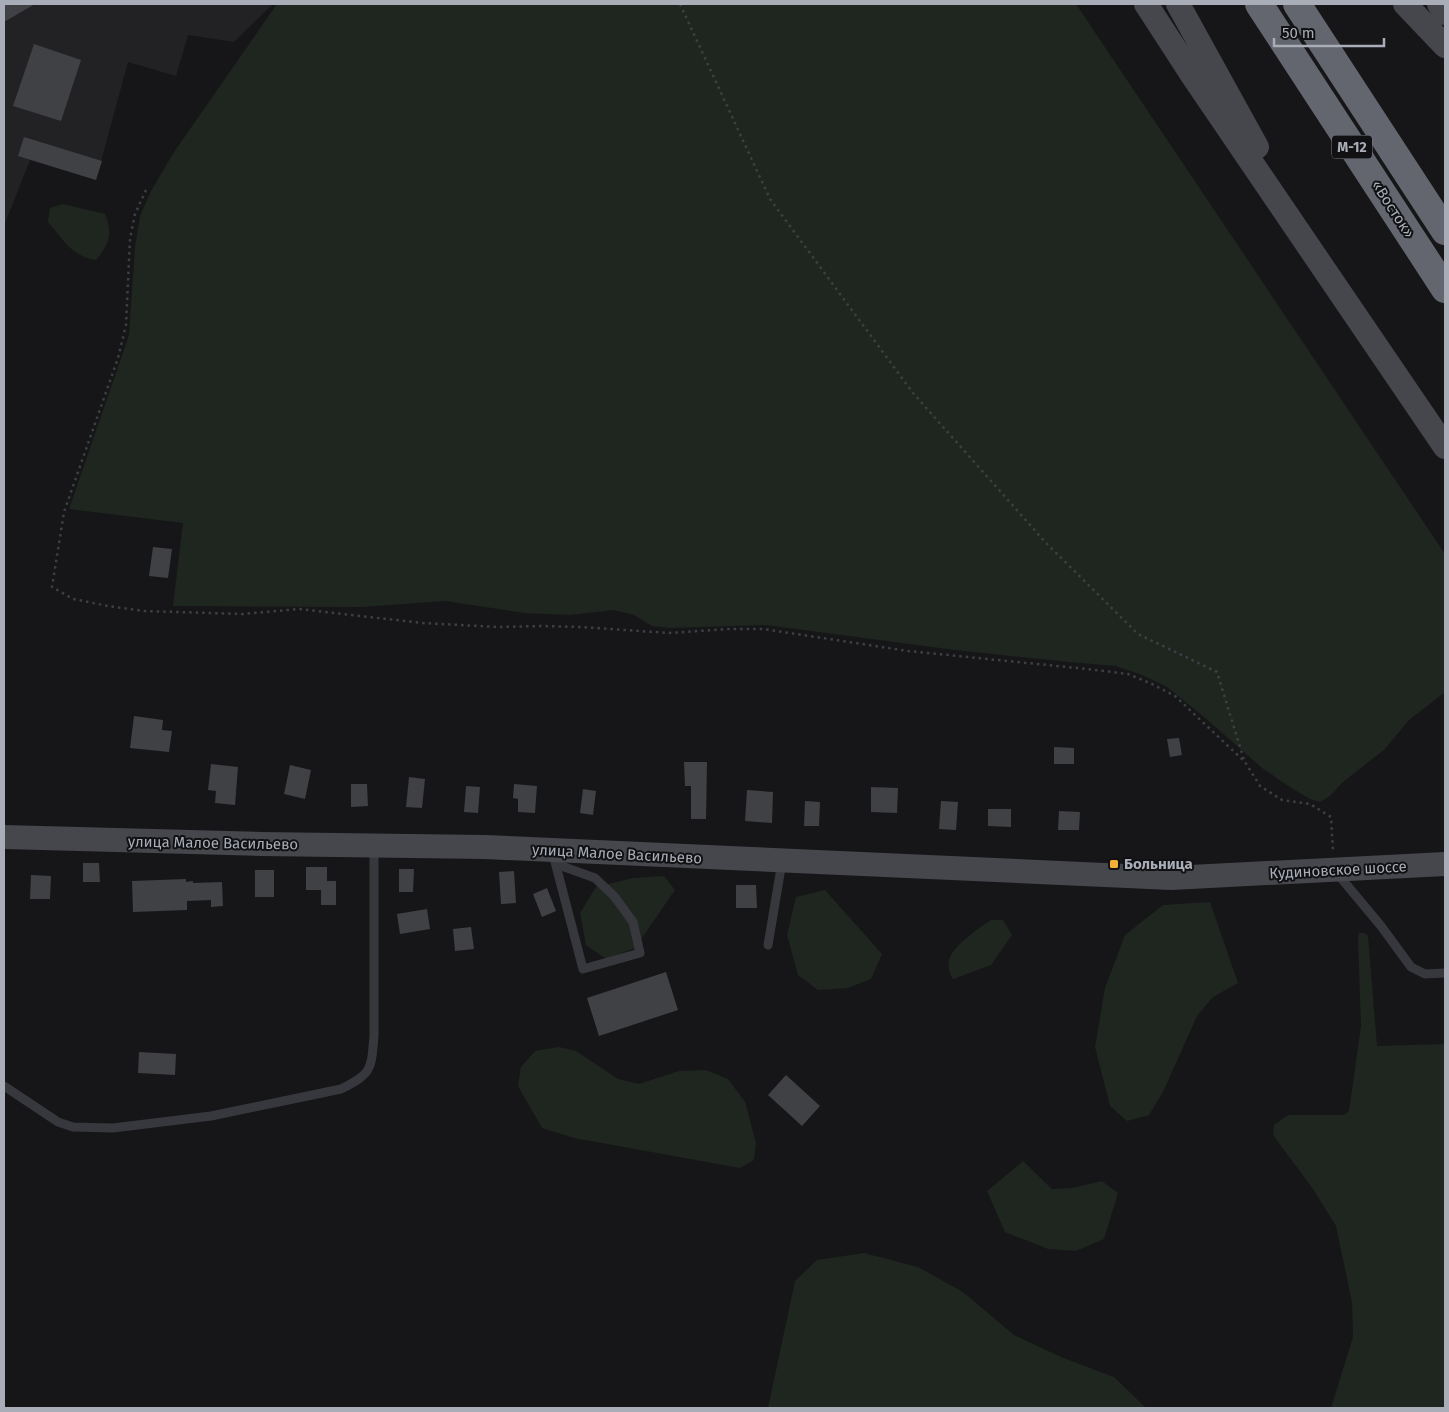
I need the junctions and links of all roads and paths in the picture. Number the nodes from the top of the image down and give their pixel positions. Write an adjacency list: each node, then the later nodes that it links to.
1 (680, 4): 15 (path)
2 (1146, 4): 12 (main road)
3 (1178, 4): 12 (main road)
4 (1258, 4): 13 (highway, «Восток» / М-12)
5 (1297, 4): 11 (highway, М-12)
6 (1405, 4): 9 (main road)
7 (1438, 4): 8 (main road)
8 (1445, 13)
9 (1445, 46)
10 (146, 190): 15 (path)
11 (1445, 230)
12 (1330, 278): 14 (main road)
13 (1445, 289)
14 (1445, 447)
15 (1245, 762): 21 (path)
16 (4, 837): 17 (main road, улица Малое Васильево)
17 (374, 846): 18 (main road, улица Малое Васильево); 25 (lane)
18 (554, 857): 18 (lane); 19 (main road, улица Малое Васильево)
19 (782, 862): 22 (main road, улица Малое Васильево); 23 (lane)
20 (1445, 864): 21 (main road, Кудиновское шоссе)
21 (1334, 870): 22 (main road, Кудиновское шоссе); 24 (lane)
22 (1231, 875)
23 (768, 945)
24 (1445, 973)
25 (4, 1086)

